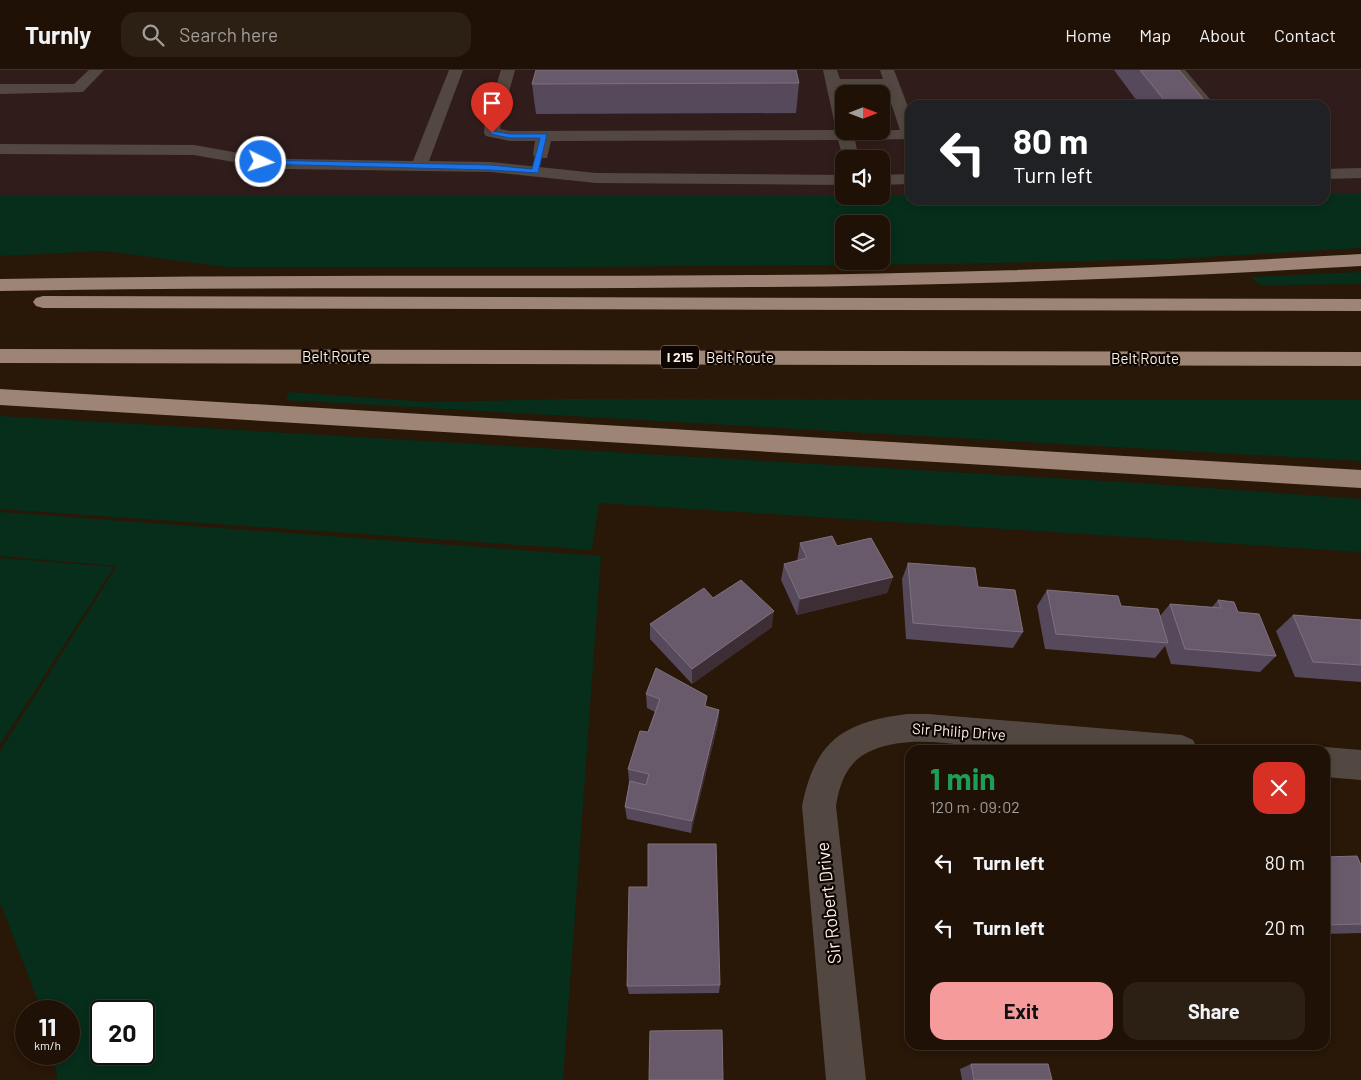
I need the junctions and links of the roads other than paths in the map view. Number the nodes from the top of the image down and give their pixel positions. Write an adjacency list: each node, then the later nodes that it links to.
1 (97, 70): 9 (street)
2 (456, 70): 18 (street)
3 (508, 70): 16 (street)
4 (1177, 70): 11 (street)
5 (40, 76): 9 (street)
6 (831, 77): 7 (street); 10 (street)
7 (890, 77): 12 (street)
8 (0, 89): 9 (street)
9 (26, 89)
10 (835, 94)
11 (1203, 100)
12 (905, 120)
13 (835, 132): 16 (street)
14 (890, 134): 15 (street)
15 (905, 135)
16 (544, 136): 19 (street)
17 (0, 149): 18 (street)
18 (419, 166): 19 (street)
19 (535, 172): 22 (street)
20 (1361, 173): 21 (street)
21 (1330, 174)
22 (835, 180)
23 (890, 180): 24 (street)
24 (905, 180)
25 (1361, 260): 26 (highway)
26 (0, 285)
27 (0, 302): 28 (highway)
28 (1361, 304)
29 (0, 356): 30 (highway, Belt Route / I 215)
30 (1361, 359)
31 (0, 397): 32 (highway)
32 (1361, 479)
33 (857, 740): 34 (street, Sir Philip Drive); 37 (street, Sir Robert Drive)
34 (1124, 745)
35 (1330, 762): 36 (street)
36 (1361, 765)
37 (846, 1080)

